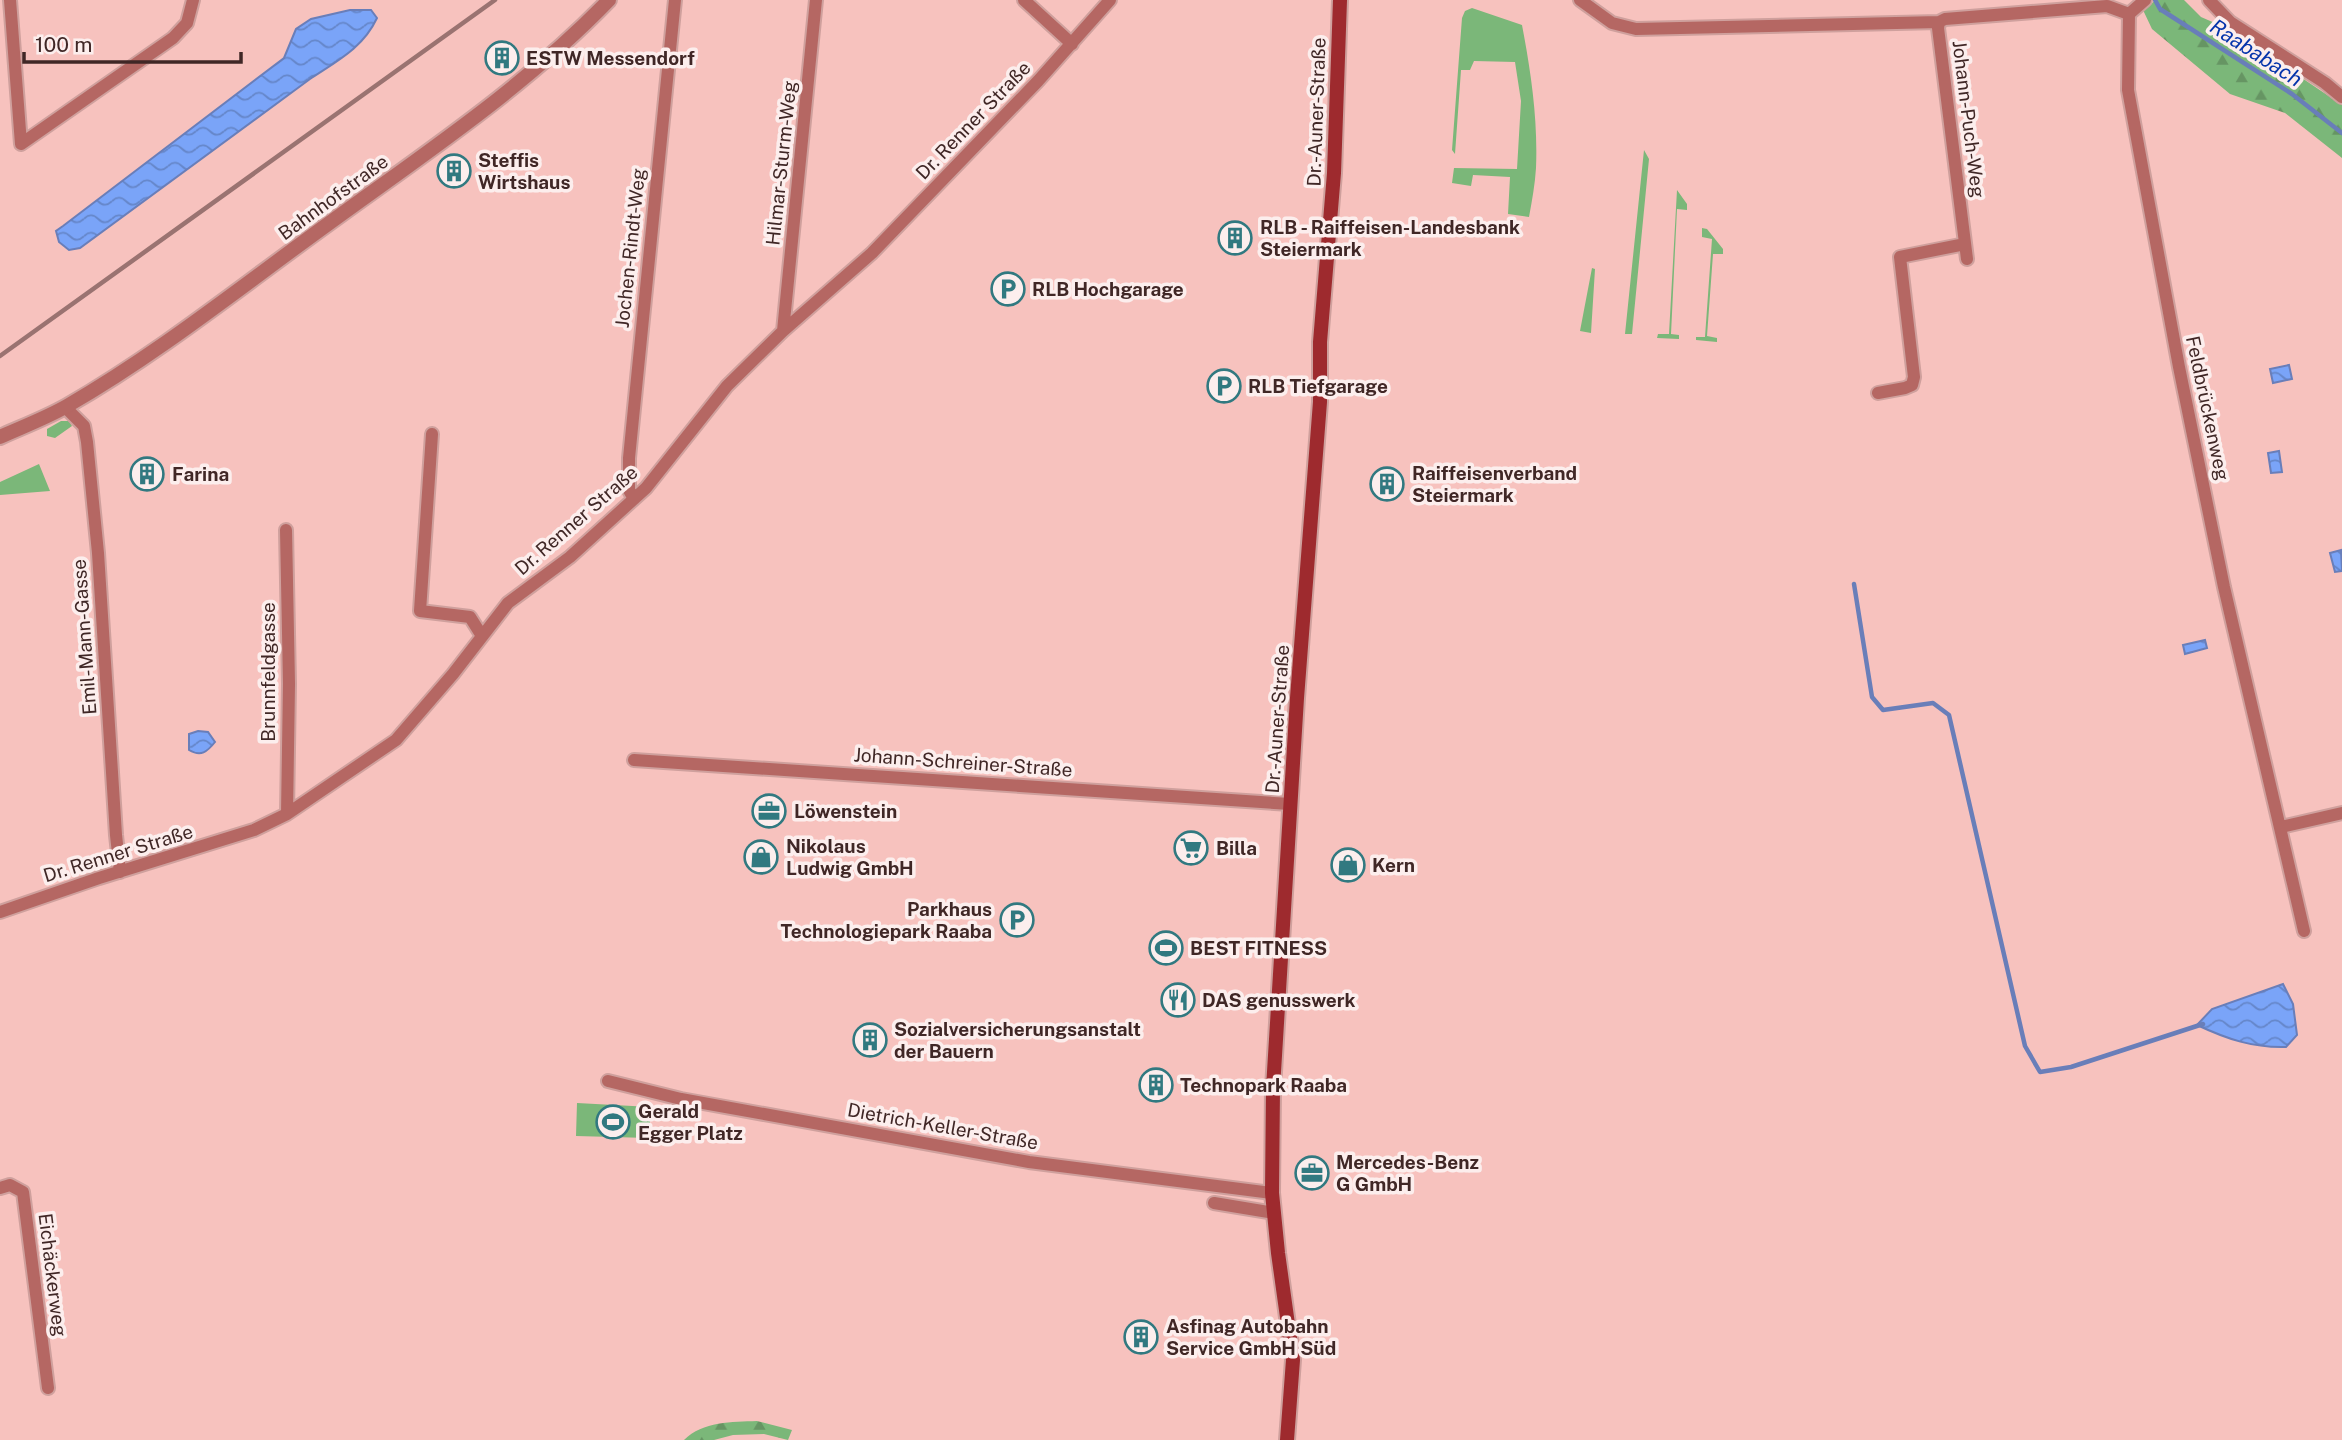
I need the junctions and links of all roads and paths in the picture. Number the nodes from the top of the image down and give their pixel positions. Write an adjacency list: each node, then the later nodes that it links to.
1 (10, 0): 2 (street)
2 (193, 0)
3 (609, 0): 19 (street, Bahnhofstraße)
4 (675, 0): 22 (street, Jochen-Rindt-Weg)
5 (816, 0): 17 (street, Hilmar-Sturm-Weg)
6 (1024, 0): 13 (street)
7 (1110, 0): 13 (street, Dr. Renner Straße)
8 (1340, 0): 26 (main road, Dr.-Auner-Straße)
9 (1580, 0): 12 (street)
10 (2209, 0): 14 (street)
11 (2137, 6): 12 (street, Johann-Puch-Weg); 29 (street, Feldbrückenweg)
12 (1939, 22): 15 (street, Johann-Puch-Weg)
13 (1072, 44): 17 (street, Dr. Renner Straße)
14 (2342, 97)
15 (1965, 244): 16 (street, Johann-Puch-Weg); 18 (street)
16 (1968, 260)
17 (783, 331): 22 (street, Dr. Renner Straße)
18 (1878, 393)
19 (65, 407): 21 (street, Bahnhofstraße); 30 (street, Emil-Mann-Gasse)
20 (432, 434): 24 (street)
21 (0, 436)
22 (634, 499): 24 (street, Dr. Renner Straße)
23 (286, 530): 28 (street, Brunnfeldgasse)
24 (482, 636): 28 (street, Dr. Renner Straße)
25 (634, 760): 26 (street, Johann-Schreiner-Straße)
26 (1290, 804): 35 (main road, Dr.-Auner-Straße)
27 (2342, 813): 29 (street)
28 (287, 814): 30 (street, Dr. Renner Straße)
29 (2281, 827): 32 (street, Feldbrückenweg)
30 (120, 872): 31 (street, Dr. Renner Straße)
31 (5, 910)
32 (2304, 931)
33 (608, 1082): 35 (street, Dietrich-Keller-Straße)
34 (0, 1188): 38 (street, Eichäckerweg)
35 (1272, 1193): 37 (main road, Dr.-Auner-Straße)
36 (1214, 1203): 37 (street)
37 (1274, 1213): 39 (main road, Dr.-Auner-Straße)
38 (48, 1388)
39 (1287, 1440)

